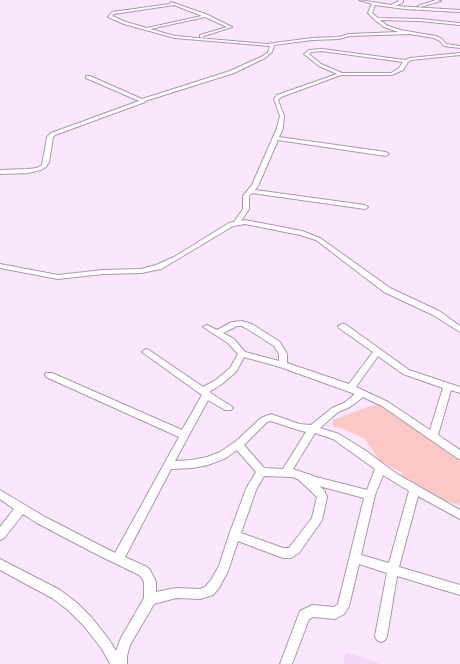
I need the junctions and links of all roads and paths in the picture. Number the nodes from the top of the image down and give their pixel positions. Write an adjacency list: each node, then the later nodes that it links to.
1 (162, 0): 5 (street)
2 (361, 0): 6 (street)
3 (400, 0): 7 (street)
4 (438, 0): 8 (street)
5 (175, 4): 10 (street); 13 (street)
6 (375, 4): 7 (street); 11 (street)
7 (392, 6): 8 (street)
8 (415, 8): 9 (street)
9 (460, 11)
10 (207, 16): 13 (street); 15 (street)
11 (376, 19): 12 (street); 14 (street)
12 (460, 24)
13 (146, 29): 15 (street)
14 (409, 33): 16 (street); 17 (street)
15 (205, 38): 16 (street)
16 (272, 45): 22 (street)
17 (460, 47)
18 (460, 54): 19 (street)
19 (406, 61): 20 (street); 20 (street)
20 (341, 74): 23 (street)
21 (88, 77): 22 (street)
22 (142, 100): 25 (street)
23 (276, 138): 24 (street); 26 (street)
24 (386, 154)
25 (0, 172)
26 (250, 191): 27 (street); 28 (street)
27 (365, 207)
28 (237, 222): 29 (street); 32 (street)
29 (0, 266)
30 (342, 326): 35 (street)
31 (207, 328): 33 (street)
32 (460, 330)
33 (217, 333): 36 (street); 37 (street)
34 (146, 352): 42 (street)
35 (377, 352): 39 (street); 40 (street)
36 (242, 354): 37 (street); 42 (street)
37 (283, 365): 40 (street)
38 (49, 375): 46 (street)
39 (448, 386): 41 (street); 47 (street)
40 (351, 388): 43 (street)
41 (460, 390)
42 (205, 393): 44 (street); 46 (street)
43 (361, 394): 45 (street); 47 (street)
44 (228, 408)
45 (313, 429): 48 (street); 51 (street); 53 (street)
46 (184, 435): 50 (street)
47 (433, 436): 49 (street)
48 (238, 445): 50 (street); 52 (street)
49 (460, 455)
50 (168, 465): 63 (street)
51 (381, 467): 55 (street); 57 (street)
52 (261, 472): 53 (street); 61 (street)
53 (286, 472): 54 (street)
54 (300, 475): 57 (street); 61 (street)
55 (414, 490): 59 (street); 65 (street)
56 (0, 494): 58 (street)
57 (370, 495): 62 (street)
58 (21, 508): 60 (street); 63 (street)
59 (460, 514)
60 (0, 535)
61 (234, 535): 67 (street)
62 (354, 558): 65 (street); 71 (street)
63 (118, 559): 67 (street)
64 (0, 564): 69 (street)
65 (393, 569): 66 (street); 68 (street)
66 (460, 590)
67 (150, 599): 70 (street)
68 (381, 636)
69 (117, 664)
70 (121, 664)
71 (286, 664)

